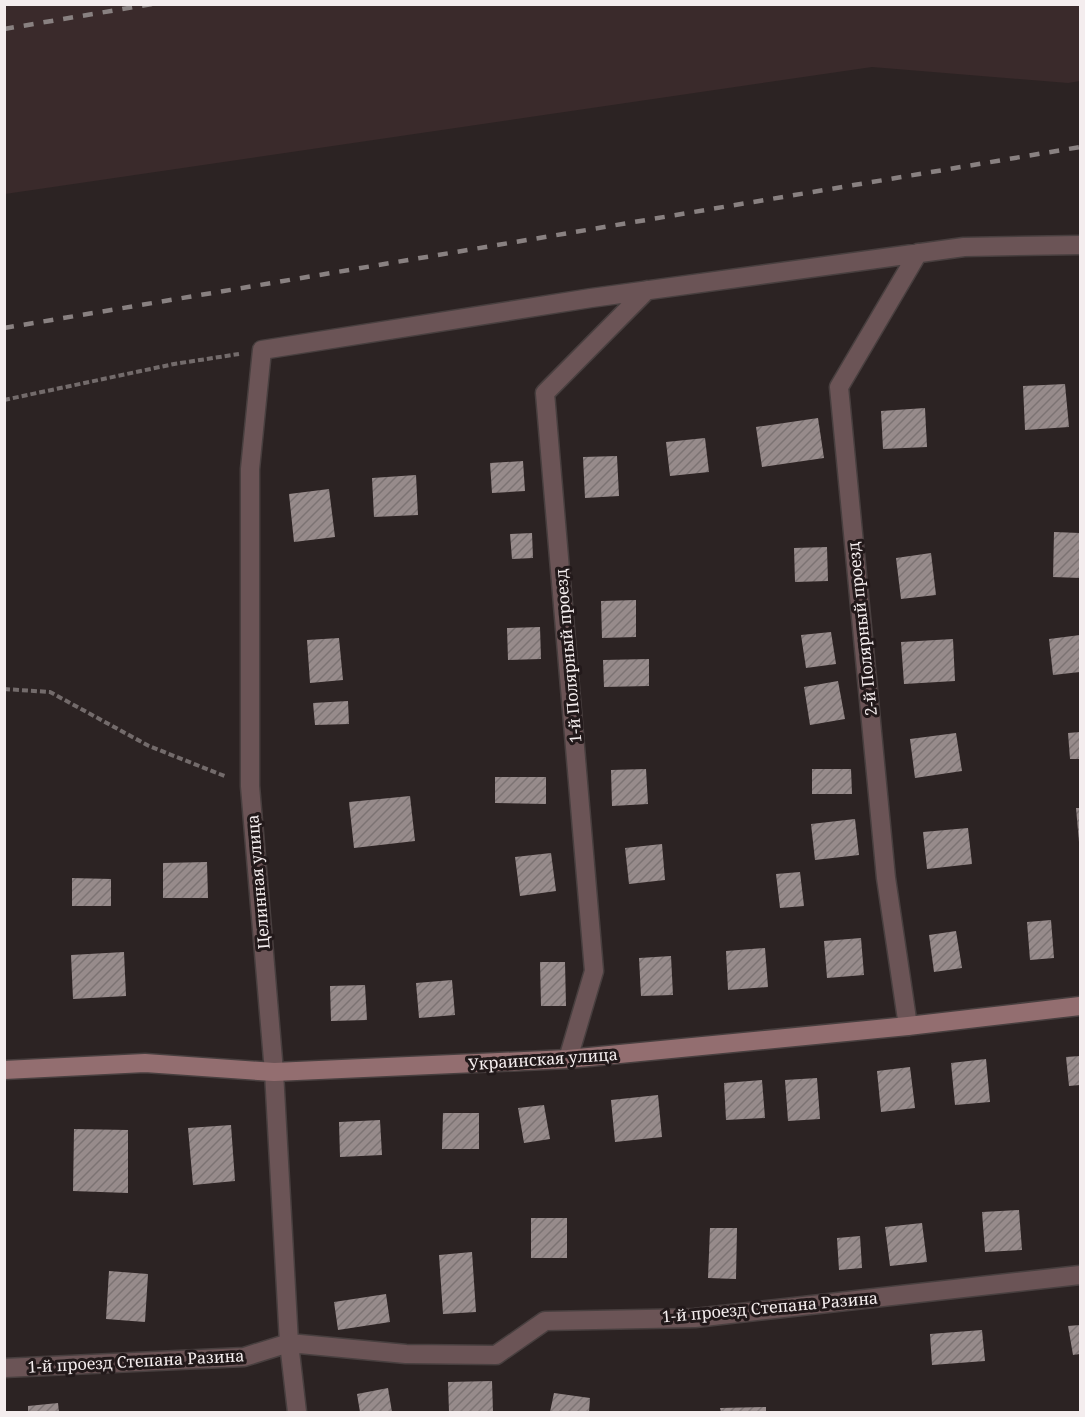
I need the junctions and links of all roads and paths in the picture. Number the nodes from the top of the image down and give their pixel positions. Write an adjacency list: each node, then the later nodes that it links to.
1 (1080, 245): 2 (street)
2 (918, 253): 3 (street); 9 (street, 2-й Полярный проезд)
3 (647, 291): 4 (street); 10 (street, 1-й Полярный проезд)
4 (262, 350): 5 (path); 7 (street, Целинная улица)
5 (4, 400)
6 (4, 689): 7 (path)
7 (250, 786): 12 (street, Целинная улица)
8 (1080, 1006): 9 (street, Украинская улица)
9 (908, 1026): 10 (street, Украинская улица)
10 (568, 1059): 12 (street, Украинская улица)
11 (4, 1070): 12 (street, Украинская улица)
12 (274, 1072): 14 (street, Целинная улица)
13 (1080, 1275): 14 (street, 1-й проезд Степана Разина)
14 (290, 1343): 15 (street, 1-й проезд Степана Разина); 16 (street, Целинная улица)
15 (4, 1368)
16 (297, 1413)

